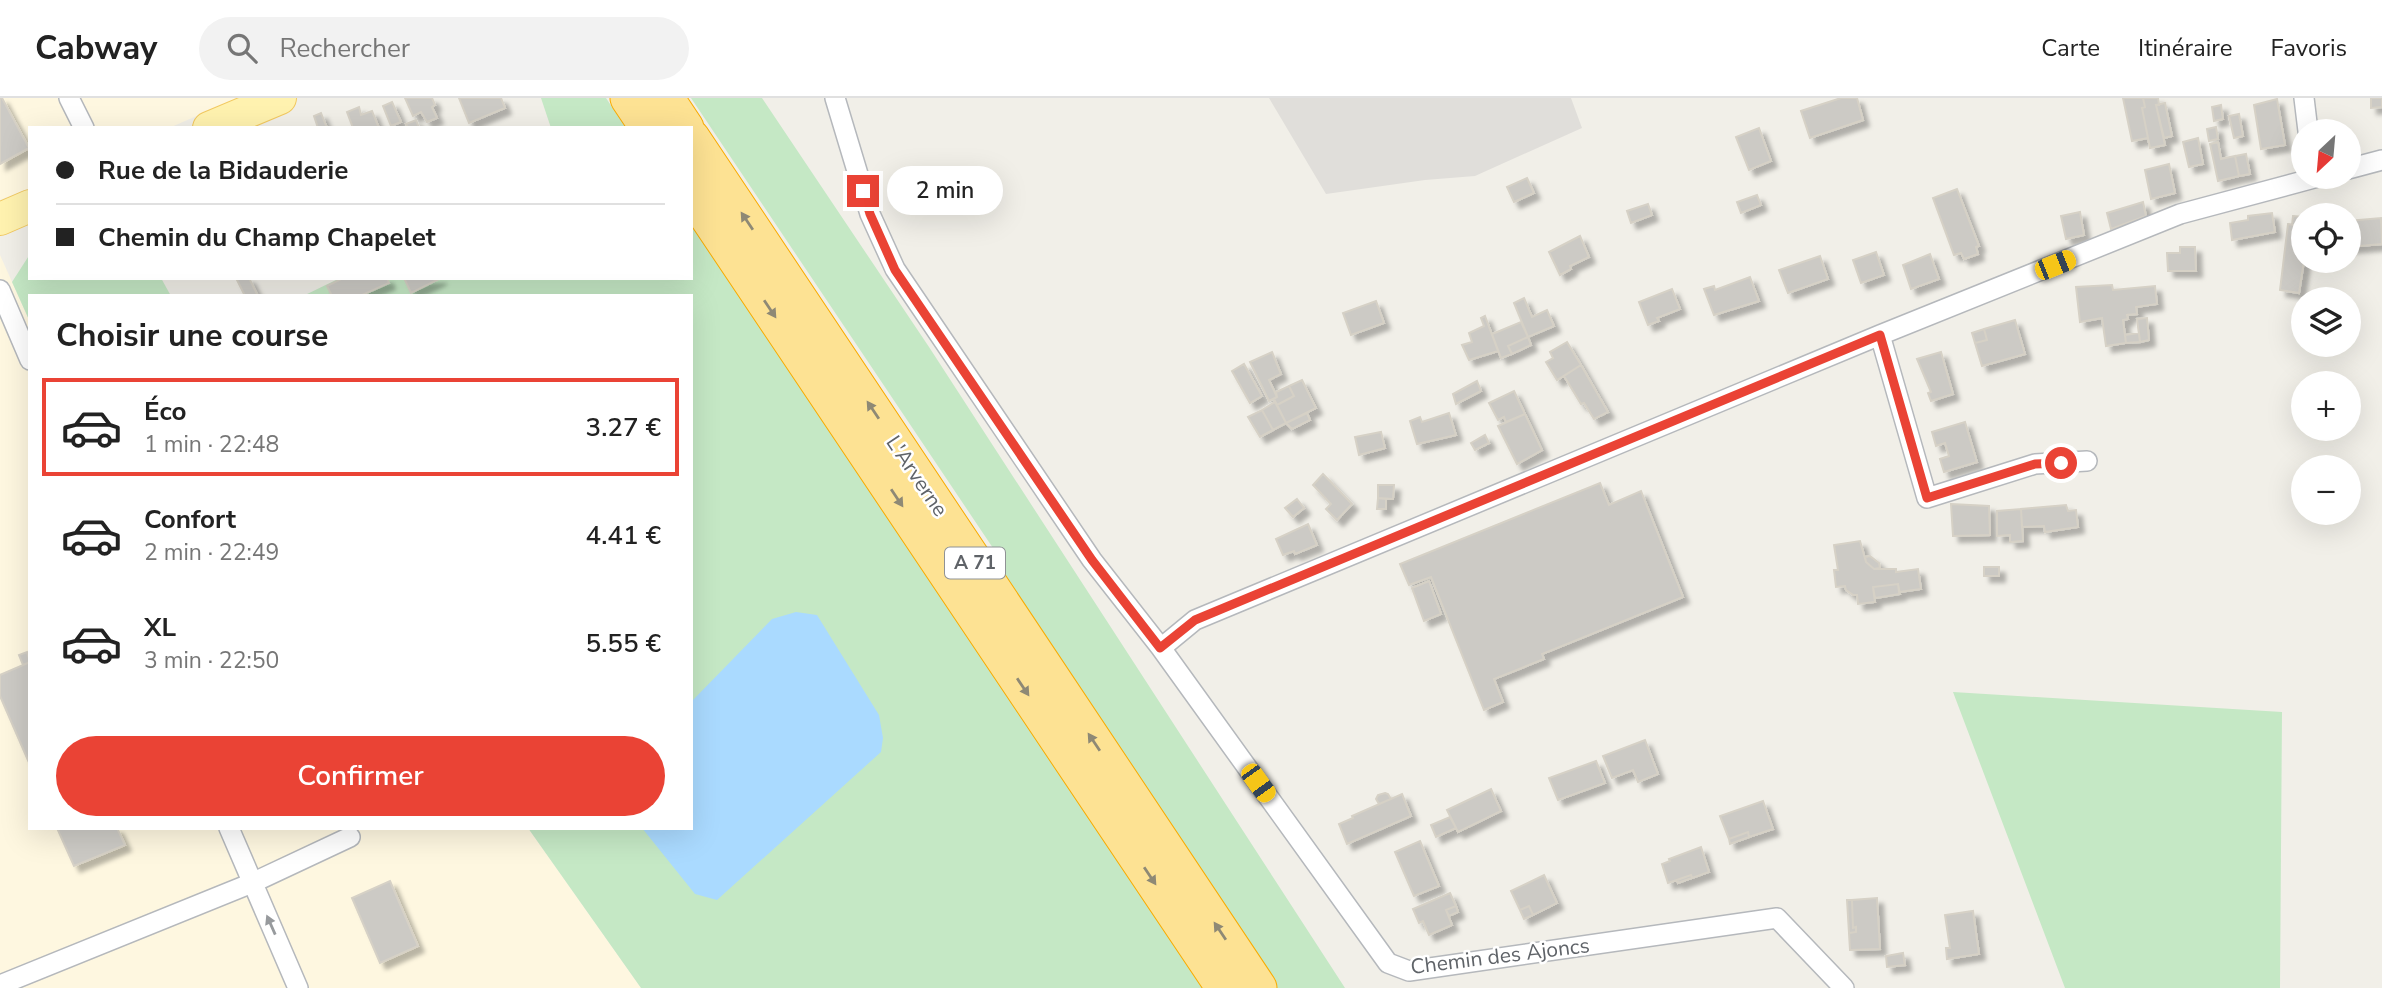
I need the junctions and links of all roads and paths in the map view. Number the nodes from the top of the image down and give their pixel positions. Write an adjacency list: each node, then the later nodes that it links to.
1 (69, 98): 8 (street)
2 (280, 98): 9 (main road)
3 (629, 98): 10 (highway)
4 (665, 98): 11 (highway)
5 (835, 98): 23 (street)
6 (2304, 98): 7 (street)
7 (2307, 119)
8 (83, 126)
9 (214, 126)
10 (648, 126)
11 (684, 126)
12 (693, 141): 30 (highway, L'Arverne / A 71, one-way to 12)
13 (2382, 160): 14 (street)
14 (2361, 166)
15 (2291, 183): 20 (street)
16 (693, 194): 29 (highway, L'Arverne / A 71, one-way to 29)
17 (28, 206): 18 (main road)
18 (0, 219)
19 (0, 290): 21 (street)
20 (1880, 335): 22 (street); 23 (street)
21 (28, 355)
22 (2087, 460)
23 (1160, 648): 31 (street, Chemin des Ajoncs)
24 (230, 830): 26 (street)
25 (349, 837): 26 (street)
26 (252, 883): 27 (street); 28 (street, one-way to 26)
27 (0, 985)
28 (298, 988)
29 (1225, 988)
30 (1258, 988)
31 (1844, 988)

